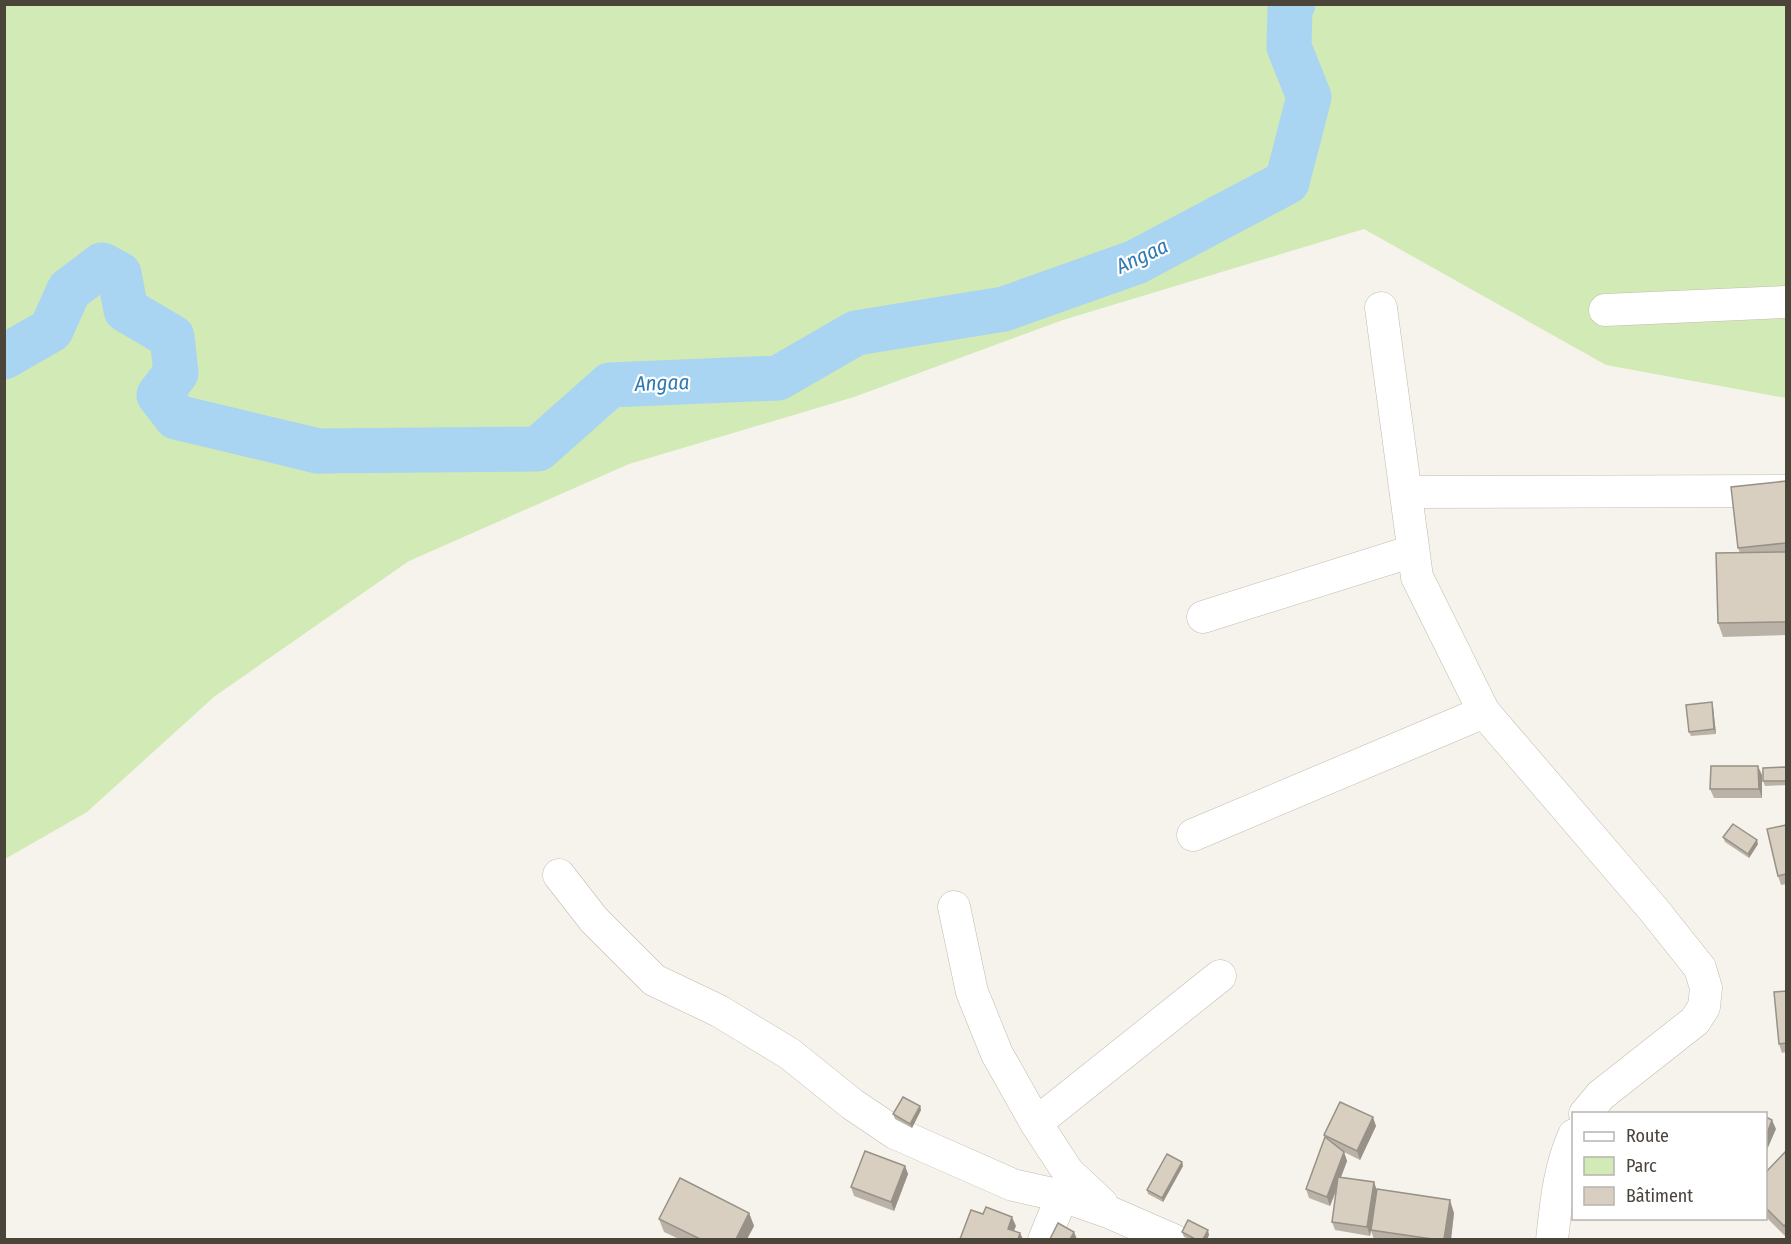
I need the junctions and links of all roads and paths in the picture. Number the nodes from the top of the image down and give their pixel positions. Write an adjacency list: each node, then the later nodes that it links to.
1 (1786, 302): 3 (street)
2 (1381, 308): 5 (street)
3 (1605, 310)
4 (1786, 491): 5 (street)
5 (1406, 492): 6 (street)
6 (1413, 551): 7 (street); 8 (street)
7 (1203, 617)
8 (1484, 712): 9 (street); 13 (street)
9 (1193, 835)
10 (559, 875): 16 (street)
11 (954, 906): 14 (street)
12 (1220, 976): 14 (street)
13 (1586, 1112)
14 (1036, 1123): 17 (street)
15 (1572, 1139): 20 (street)
16 (1062, 1196): 17 (street); 18 (street)
17 (1111, 1213): 19 (street)
18 (1044, 1239)
19 (1173, 1239)
20 (1552, 1239)

